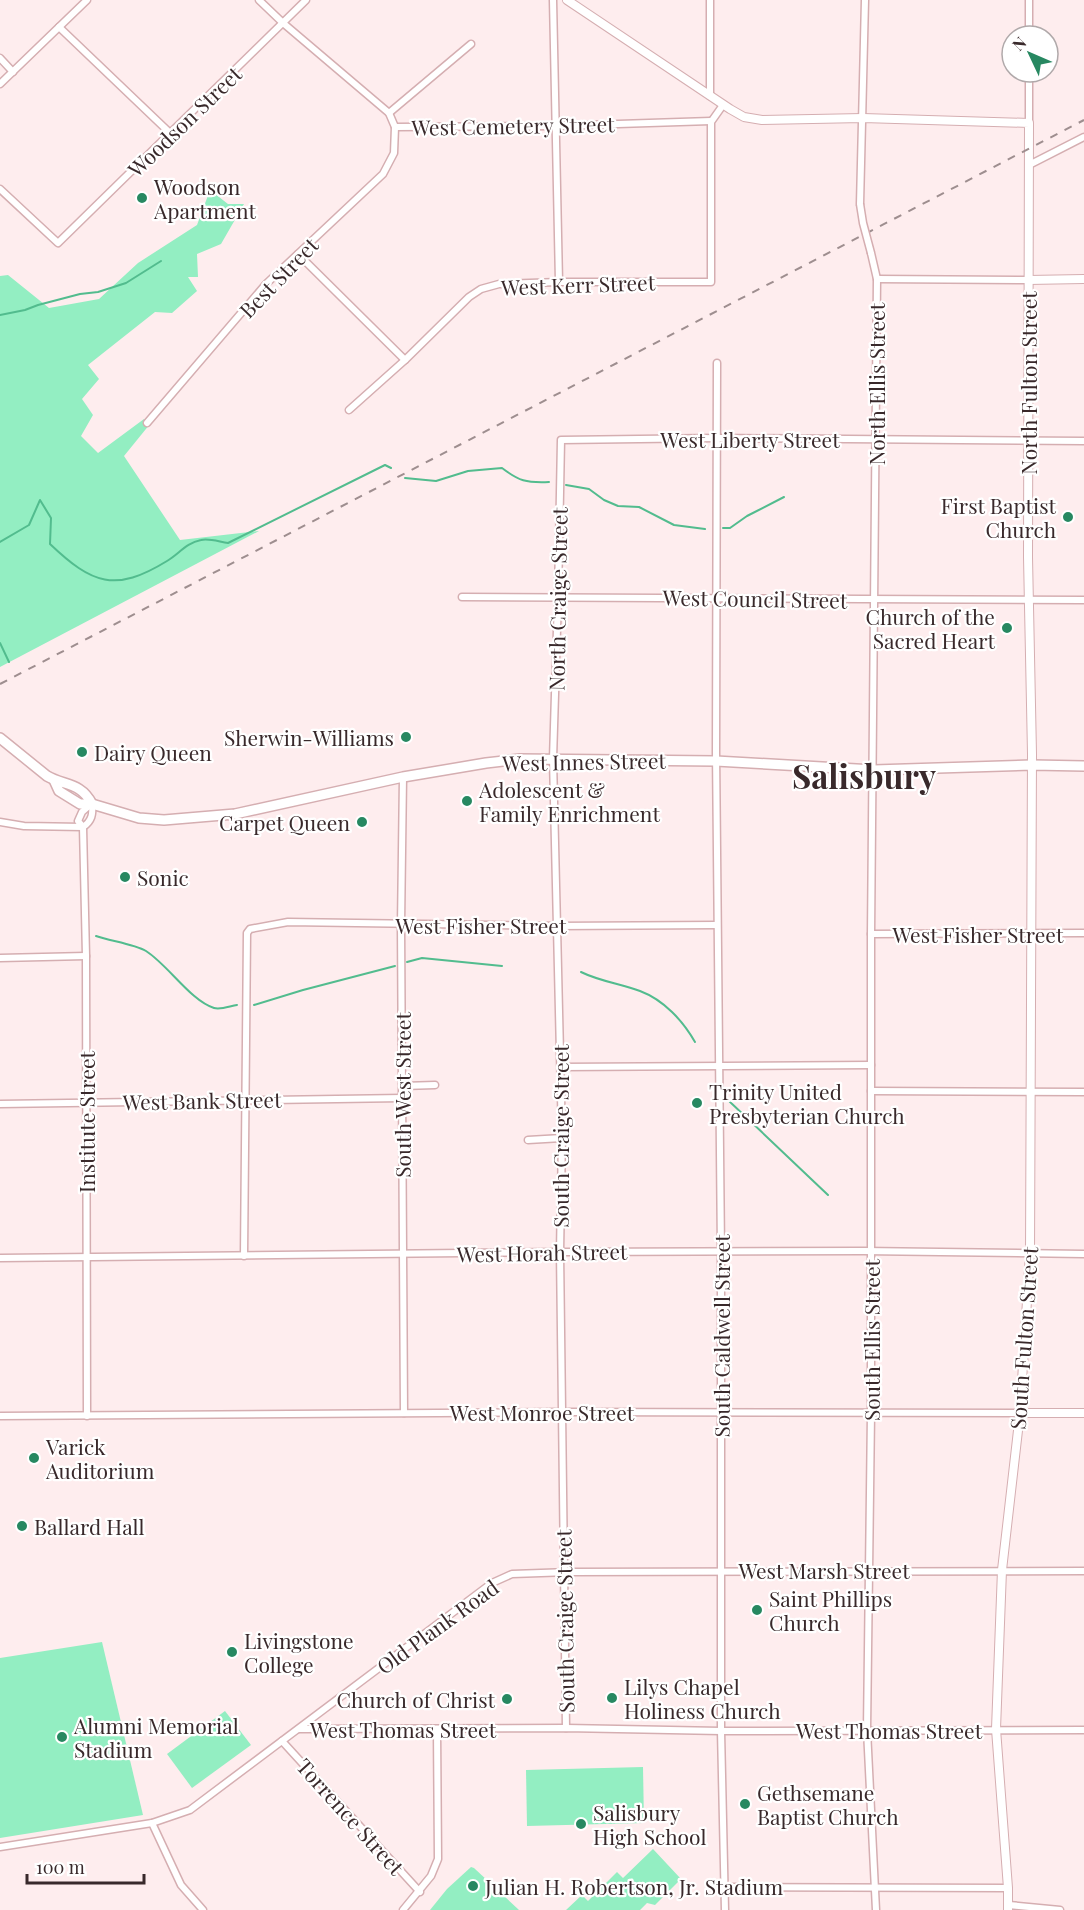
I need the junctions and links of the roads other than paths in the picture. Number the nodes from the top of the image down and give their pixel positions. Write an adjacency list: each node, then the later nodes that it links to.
1 (87, 0): 11 (street)
2 (260, 0): 9 (street, West Cemetery Street)
3 (306, 0): 9 (street, Woodson Street)
4 (553, 0): 23 (street)
5 (567, 0): 17 (street)
6 (710, 0): 17 (street)
7 (865, 0): 20 (street, North Ellis Street)
8 (1029, 0): 10 (street)
9 (283, 23): 19 (street, West Cemetery Street); 25 (street, Woodson Street)
10 (1029, 24)
11 (59, 27): 14 (street); 25 (street)
12 (471, 44): 19 (street)
13 (0, 58): 14 (street)
14 (13, 72): 15 (street)
15 (0, 84)
16 (1029, 84): 22 (street, North Fulton Street)
17 (710, 96): 18 (street)
18 (723, 105): 20 (street); 21 (street)
19 (389, 113): 24 (street, West Cemetery Street)
20 (863, 118): 22 (street); 30 (street, North Ellis Street, bridge)
21 (711, 121): 23 (street, West Cemetery Street); 33 (street, West Kerr Street)
22 (1029, 123): 27 (street, North Fulton Street)
23 (556, 126): 24 (street, West Cemetery Street); 33 (street)
24 (395, 127): 29 (street, Best Street)
25 (171, 134): 28 (street, Woodson Street)
26 (1084, 137): 27 (street)
27 (1029, 165): 32 (street, North Fulton Street)
28 (0, 189)
29 (298, 254): 34 (street); 37 (street, Best Street)
30 (877, 279): 32 (street); 40 (street, North Ellis Street)
31 (1084, 279): 32 (street)
32 (1028, 280): 41 (street, North Fulton Street)
33 (559, 282): 34 (street, West Kerr Street)
34 (405, 360): 36 (street, West Kerr Street)
35 (717, 363): 38 (street, South Caldwell Street)
36 (349, 410)
37 (147, 423)
38 (717, 438): 39 (street, West Liberty Street); 40 (street, West Liberty Street); 45 (street, South Caldwell Street)
39 (561, 440): 44 (street, North Craige Street)
40 (875, 440): 41 (street, West Liberty Street); 46 (street, North Ellis Street)
41 (1029, 441): 42 (street, West Liberty Street); 47 (street, North Fulton Street)
42 (1084, 441)
43 (462, 597): 44 (street, West Council Street)
44 (558, 597): 45 (street, West Council Street); 50 (street, North Craige Street)
45 (717, 597): 46 (street, West Council Street); 51 (street, South Caldwell Street)
46 (875, 600): 47 (street, West Council Street); 54 (street, North Ellis Street)
47 (1029, 600): 48 (street, West Council Street); 52 (street, North Fulton Street)
48 (1084, 600)
49 (0, 738): 56 (main road, West Innes Street)
50 (553, 759): 51 (main road, West Innes Street); 55 (main road, West Innes Street); 61 (street, South Craige Street)
51 (716, 761): 54 (main road, West Innes Street); 60 (street, South Caldwell Street)
52 (1032, 765): 53 (main road, West Innes Street); 54 (main road, West Innes Street); 62 (street, South Fulton Street)
53 (1084, 766)
54 (874, 770): 64 (street, South Ellis Street)
55 (403, 777): 56 (main road, West Innes Street); 59 (street, South West Street)
56 (92, 804): 58 (street, Institute Street); 58 (street, Institute Street)
57 (0, 822): 58 (street)
58 (83, 827): 65 (street, Institute Street)
59 (400, 925): 61 (street, West Fisher Street); 71 (street, South West Street); 76 (street, West Fisher Street)
60 (717, 925): 61 (street, West Fisher Street); 68 (street, South Caldwell Street)
61 (556, 926): 69 (street, South Craige Street)
62 (1030, 933): 63 (street, West Fisher Street); 64 (street, West Fisher Street); 73 (street, South Fulton Street)
63 (1084, 933)
64 (871, 934): 67 (street, South Ellis Street)
65 (86, 956): 66 (street); 77 (street, Institute Street)
66 (0, 958)
67 (871, 1065): 68 (street); 72 (street, South Ellis Street)
68 (719, 1066): 69 (street); 81 (street, South Caldwell Street)
69 (561, 1067): 79 (street, South Craige Street)
70 (435, 1085): 71 (street)
71 (403, 1086): 75 (street, South West Street)
72 (871, 1091): 73 (street); 82 (street, South Ellis Street)
73 (1030, 1091): 74 (street); 84 (street, South Fulton Street)
74 (1084, 1092)
75 (403, 1098): 76 (street, West Bank Street); 85 (street, South West Street)
76 (246, 1100): 77 (street, West Bank Street); 87 (street)
77 (86, 1102): 78 (street, West Bank Street); 88 (street, Institute Street)
78 (0, 1104)
79 (562, 1138): 80 (street); 83 (street, South Craige Street)
80 (528, 1140)
81 (721, 1251): 82 (street, West Horah Street); 83 (street, West Horah Street); 92 (street, South Caldwell Street)
82 (871, 1251): 84 (street, West Horah Street); 93 (street, South Ellis Street)
83 (560, 1252): 85 (street, West Horah Street); 90 (street, South Craige Street)
84 (1030, 1252): 86 (street, West Horah Street); 94 (street, South Fulton Street)
85 (403, 1254): 87 (street, West Horah Street); 91 (street, South West Street)
86 (1084, 1254)
87 (244, 1256): 88 (street, West Horah Street)
88 (86, 1257): 89 (street, West Horah Street); 97 (street, Institute Street)
89 (0, 1258)
90 (563, 1412): 91 (street, West Monroe Street); 92 (street, West Monroe Street); 102 (street, South Craige Street)
91 (404, 1413): 97 (street, West Monroe Street)
92 (722, 1413): 93 (street, West Monroe Street); 100 (street, South Caldwell Street)
93 (871, 1413): 94 (street, West Monroe Street); 98 (street, South Ellis Street)
94 (1020, 1413): 95 (street, West Monroe Street); 99 (street, South Fulton Street)
95 (1084, 1413)
96 (0, 1416): 97 (street, West Monroe Street)
97 (87, 1416)
98 (870, 1570): 99 (street, West Marsh Street); 100 (street, West Marsh Street); 107 (street, South Ellis Street)
99 (1002, 1570): 101 (street, West Marsh Street); 105 (street, South Fulton Street)
100 (722, 1571): 102 (street, West Marsh Street); 109 (street, South Caldwell Street)
101 (1084, 1571)
102 (563, 1572): 103 (street, South Craige Street); 104 (street, Old Plank Road)
103 (566, 1728): 106 (street, West Thomas Street); 109 (street, West Thomas Street)
104 (299, 1729): 106 (street, West Thomas Street); 110 (street, Old Plank Road)
105 (996, 1729): 107 (street, West Thomas Street); 108 (street, West Thomas Street); 115 (street, South Fulton Street)
106 (438, 1730): 116 (street)
107 (867, 1730): 109 (street, West Thomas Street); 114 (street, South Ellis Street)
108 (1084, 1730)
109 (721, 1731): 113 (street, South Caldwell Street)
110 (282, 1740): 111 (street, Old Plank Road); 116 (street, Torrence Street)
111 (152, 1823): 112 (street, Old Plank Road); 118 (street)
112 (0, 1847)
113 (726, 1887): 114 (street); 120 (street, South Caldwell Street)
114 (876, 1888): 115 (street); 121 (street, South Ellis Street)
115 (1008, 1888): 117 (street, South Fulton Street)
116 (420, 1892): 119 (street)
117 (1009, 1908): 122 (street)
118 (203, 1910)
119 (403, 1910)
120 (725, 1910)
121 (876, 1910)
122 (1060, 1910)

